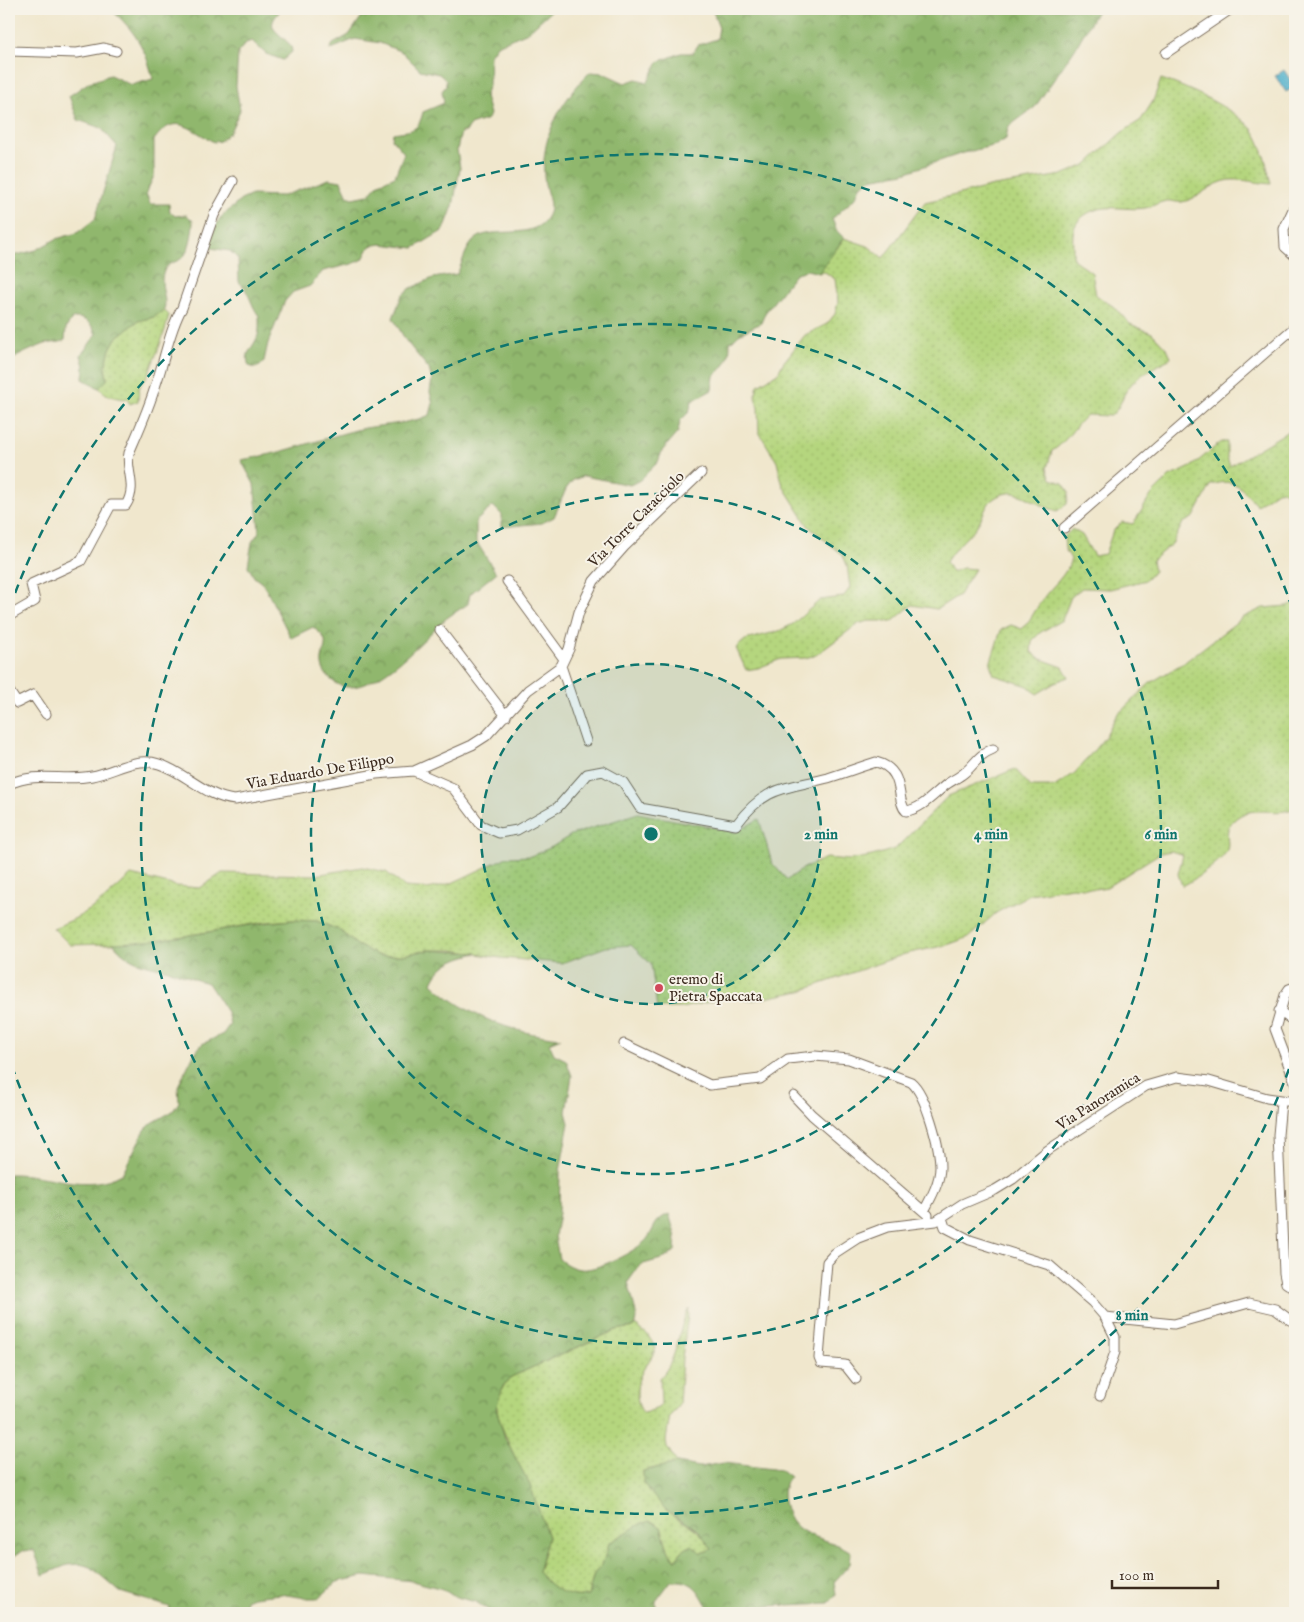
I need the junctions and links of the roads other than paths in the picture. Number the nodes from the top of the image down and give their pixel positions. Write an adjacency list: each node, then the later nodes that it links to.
1 (1231, 9): 4 (street)
2 (9, 51): 3 (street)
3 (116, 51)
4 (1166, 53)
5 (233, 181): 12 (street)
6 (1295, 205): 7 (street)
7 (1295, 256)
8 (1295, 327): 10 (street)
9 (701, 473): 14 (street, Via Torre Caracciolo)
10 (1064, 528)
11 (507, 581): 14 (street)
12 (9, 616)
13 (440, 630): 17 (street)
14 (563, 662): 17 (street); 18 (street)
15 (9, 691): 16 (street)
16 (46, 714)
17 (506, 716): 20 (street)
18 (586, 741)
19 (994, 749): 20 (street, Via Eduardo De Filippo)
20 (414, 771): 21 (street, Via Eduardo De Filippo)
21 (9, 784)
22 (1295, 987): 23 (street)
23 (1279, 1010): 24 (street); 26 (street)
24 (1295, 1022)
25 (624, 1044): 30 (street)
26 (1295, 1082)
27 (794, 1096): 30 (street)
28 (1281, 1102): 29 (street, Via Panoramica); 31 (street, Via Panoramica); 32 (street)
29 (1295, 1102)
30 (924, 1211): 31 (street)
31 (939, 1220): 33 (street); 35 (street)
32 (1295, 1290)
33 (1105, 1318): 34 (street); 36 (street)
34 (1295, 1321)
35 (856, 1379)
36 (1100, 1396)

